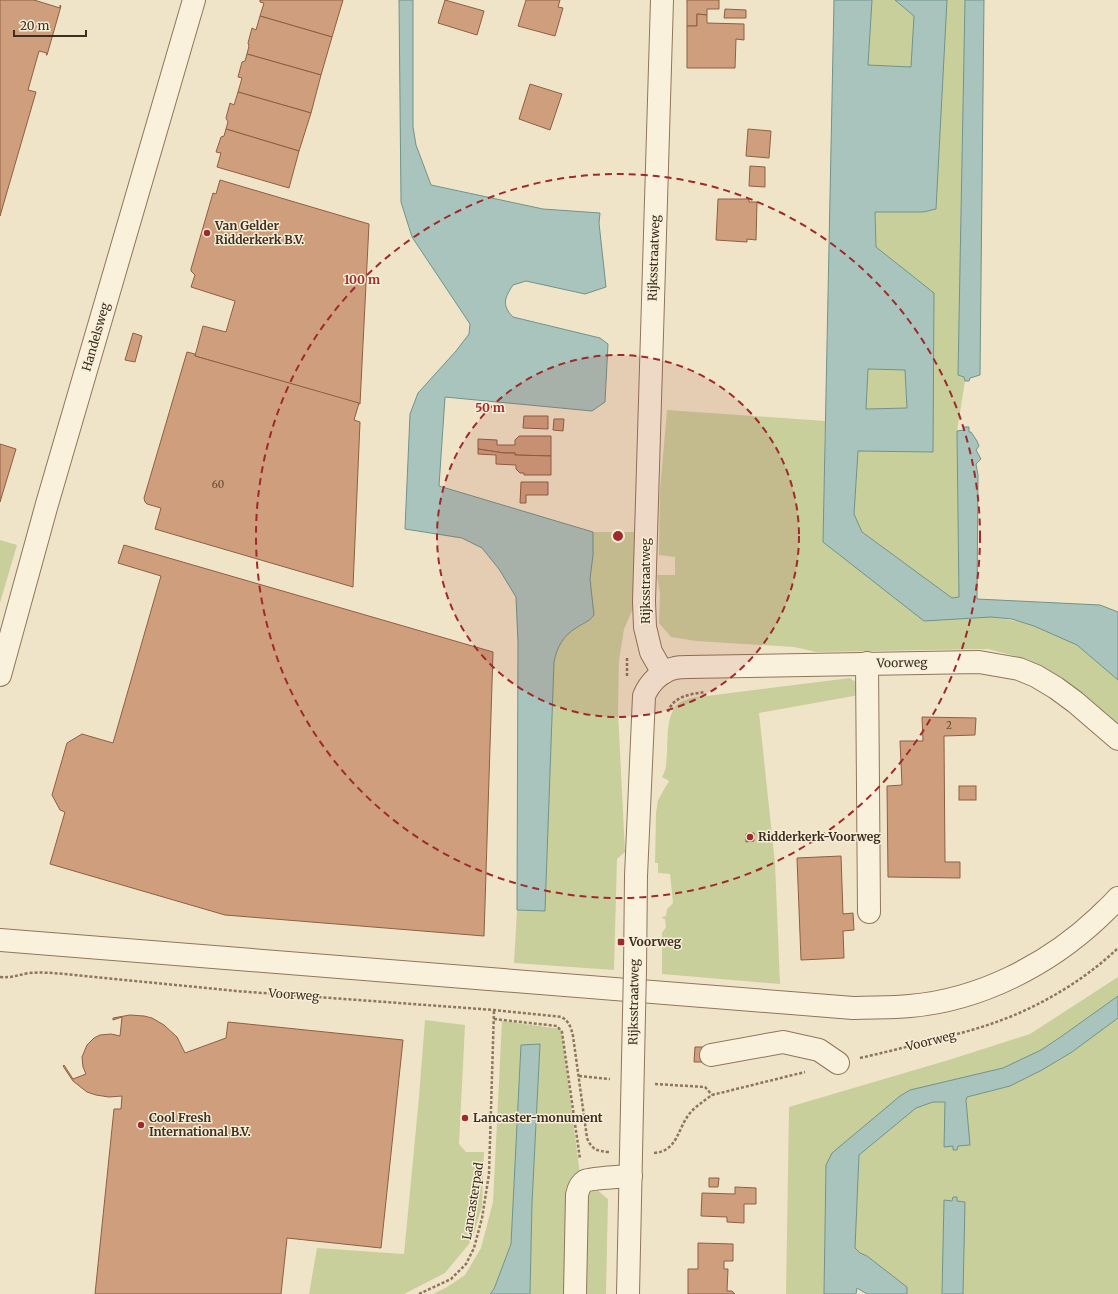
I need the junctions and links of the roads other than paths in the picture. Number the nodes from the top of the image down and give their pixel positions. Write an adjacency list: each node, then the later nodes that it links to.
1 (194, 0): 5 (street, Handelsweg)
2 (662, 0): 4 (street, Rijksstraatweg)
3 (867, 663): 4 (street, Voorweg); 6 (street, Voorweg); 8 (street)
4 (663, 673): 12 (street, Rijksstraatweg, bridge)
5 (0, 675)
6 (1118, 739)
7 (1118, 898): 9 (street)
8 (869, 912)
9 (0, 940)
10 (711, 1055): 11 (street)
11 (838, 1063)
12 (631, 1176): 13 (street); 14 (street, Rijksstraatweg)
13 (575, 1294)
14 (628, 1294)

